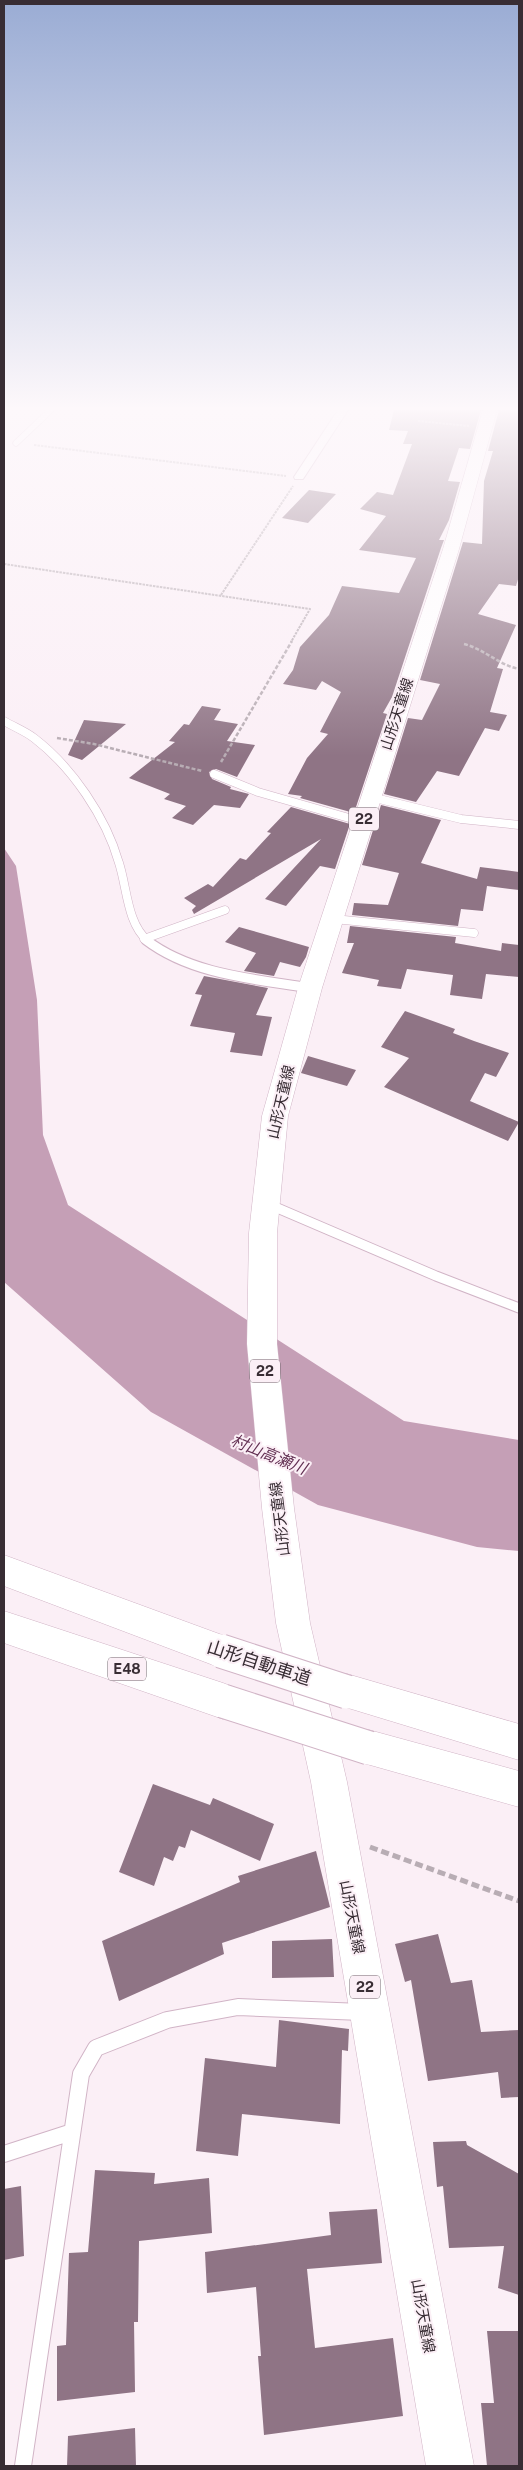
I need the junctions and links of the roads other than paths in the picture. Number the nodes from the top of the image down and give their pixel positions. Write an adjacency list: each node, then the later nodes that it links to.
1 (458, 525): 4 (main road, 山形天童線 / 22)
2 (4, 721): 10 (lane)
3 (214, 774): 5 (lane)
4 (370, 797): 5 (main road, 山形天童線 / 22); 6 (lane)
5 (363, 822): 8 (main road, 山形天童線 / 22)
6 (519, 826)
7 (225, 910): 10 (lane)
8 (334, 919): 9 (lane); 11 (main road, 山形天童線 / 22)
9 (474, 932)
10 (144, 939): 11 (lane)
11 (310, 988): 12 (main road, 山形天童線 / 22)
12 (264, 1203): 13 (lane); 18 (main road, 山形天童線 / 22)
13 (519, 1308)
14 (4, 1571): 16 (main road, 山形自動車道, bridge)
15 (17, 1632): 17 (main road, E48, bridge)
16 (519, 1742)
17 (519, 1789)
18 (370, 2012): 19 (lane); 22 (main road, 山形天童線 / 22)
19 (72, 2132): 20 (lane); 21 (lane)
20 (4, 2154)
21 (23, 2466)
22 (450, 2466)

